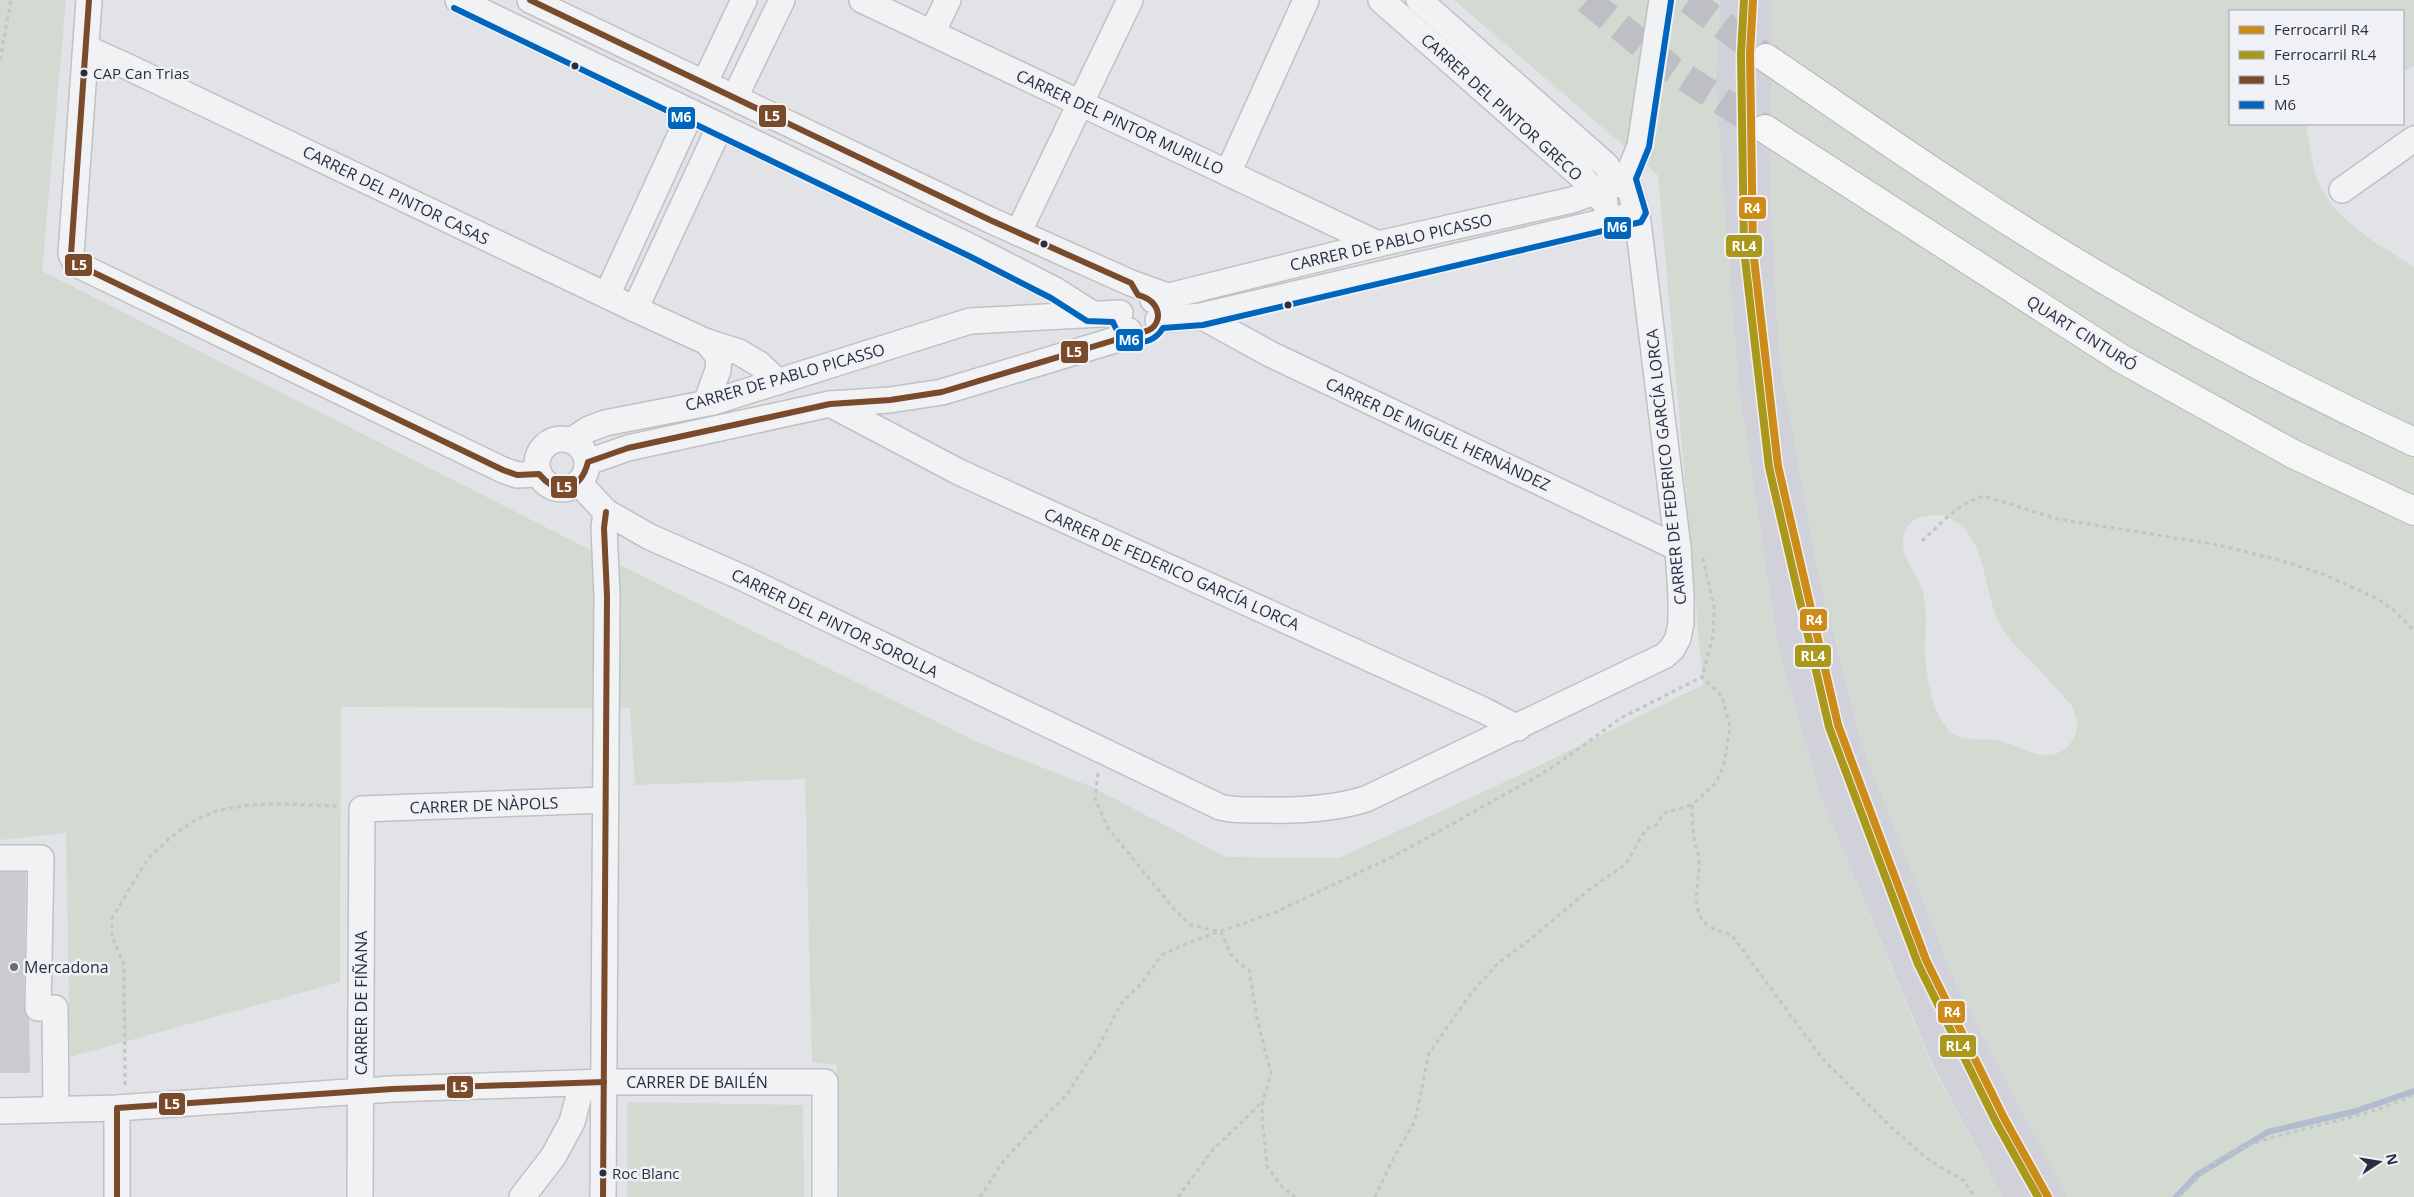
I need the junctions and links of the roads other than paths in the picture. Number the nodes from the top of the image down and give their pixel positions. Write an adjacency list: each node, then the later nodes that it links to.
1 (89, 0): 14 (street)
2 (458, 0): 19 (street)
3 (530, 0): 16 (street)
4 (744, 0): 16 (street)
5 (782, 0): 17 (street)
6 (862, 0): 13 (street, CARRER DEL PINTOR MURILLO)
7 (948, 0): 13 (street)
8 (1130, 0): 18 (street)
9 (1306, 0): 23 (street)
10 (1381, 0): 24 (street, CARRER DEL PINTOR GRECO)
11 (1419, 0): 24 (street, CARRER DEL PINTOR GRECO)
12 (1662, 0): 24 (street, bridge)
13 (932, 33): 18 (street, CARRER DEL PINTOR MURILLO)
14 (86, 48): 30 (street, CARRER DEL PINTOR CASAS); 44 (street)
15 (1766, 58): 42 (highway)
16 (705, 82): 17 (street)
17 (735, 97): 27 (street)
18 (1080, 104): 23 (street, CARRER DEL PINTOR MURILLO); 27 (street)
19 (691, 112): 20 (street); 30 (street)
20 (720, 126): 29 (street); 32 (street)
21 (1765, 129): 45 (highway, QUART CINTURÓ)
22 (2414, 139): 25 (street)
23 (1228, 173): 28 (street, CARRER DEL PINTOR MURILLO)
24 (1614, 184): 26 (street, CARRER DE FEDERICO GARCÍA LORCA); 26 (street, CARRER DEL PINTOR GRECO); 28 (street, CARRER DE PABLO PICASSO)
25 (2342, 190)
26 (1630, 222): 34 (street, CARRER DE PABLO PICASSO); 47 (street, CARRER DE FEDERICO GARCÍA LORCA)
27 (1018, 233): 31 (street)
28 (1378, 244): 31 (street, CARRER DE PABLO PICASSO)
29 (1055, 290): 33 (street); 35 (street, CARRER DE PABLO PICASSO)
30 (607, 295): 32 (street, CARRER DEL PINTOR CASAS)
31 (1150, 299): 34 (street, CARRER DE PABLO PICASSO); 36 (street); 36 (street)
32 (635, 309): 37 (street, CARRER DEL PINTOR CASAS)
33 (1091, 313): 35 (street, CARRER DE PABLO PICASSO); 36 (street, CARRER DE PABLO PICASSO)
34 (1201, 316): 47 (street, CARRER DE MIGUEL HERNÀNDEZ)
35 (970, 321): 38 (street, CARRER DE PABLO PICASSO)
36 (1125, 322): 40 (street, CARRER DE PABLO PICASSO)
37 (707, 342): 38 (street, CARRER DEL PINTOR CASAS); 39 (street)
38 (778, 382): 39 (street, CARRER DE PABLO PICASSO)
39 (706, 403): 41 (street, CARRER DE PABLO PICASSO)
40 (830, 404): 43 (street, CARRER DE PABLO PICASSO); 48 (street, CARRER DE FEDERICO GARCÍA LORCA)
41 (572, 440): 43 (street); 44 (street)
42 (2414, 442)
43 (583, 472): 44 (street); 46 (street, CARRER DEL PINTOR SOROLLA)
44 (539, 474)
45 (2414, 511)
46 (606, 512): 49 (street, CARRER DEL PINTOR SOROLLA); 50 (street)
47 (1678, 548): 48 (street, CARRER DE FEDERICO GARCÍA LORCA)
48 (1518, 728): 49 (street, CARRER DE FEDERICO GARCÍA LORCA)
49 (1101, 750)
50 (605, 800): 51 (street, CARRER DE NÀPOLS); 53 (street)
51 (362, 809): 54 (street, CARRER DE FIÑANA)
52 (0, 858): 56 (street)
53 (593, 1083): 54 (street, CARRER DE BAILÉN); 60 (street); 61 (street); 62 (street, CARRER DE BAILÉN)
54 (361, 1091): 55 (street, CARRER DE BAILÉN); 59 (street, CARRER DE FIÑANA)
55 (117, 1108): 56 (street, CARRER DE BAILÉN); 58 (street)
56 (56, 1110): 57 (street, CARRER DE BAILÉN)
57 (0, 1111)
58 (117, 1197)
59 (360, 1197)
60 (522, 1197)
61 (603, 1197)
62 (825, 1197)

